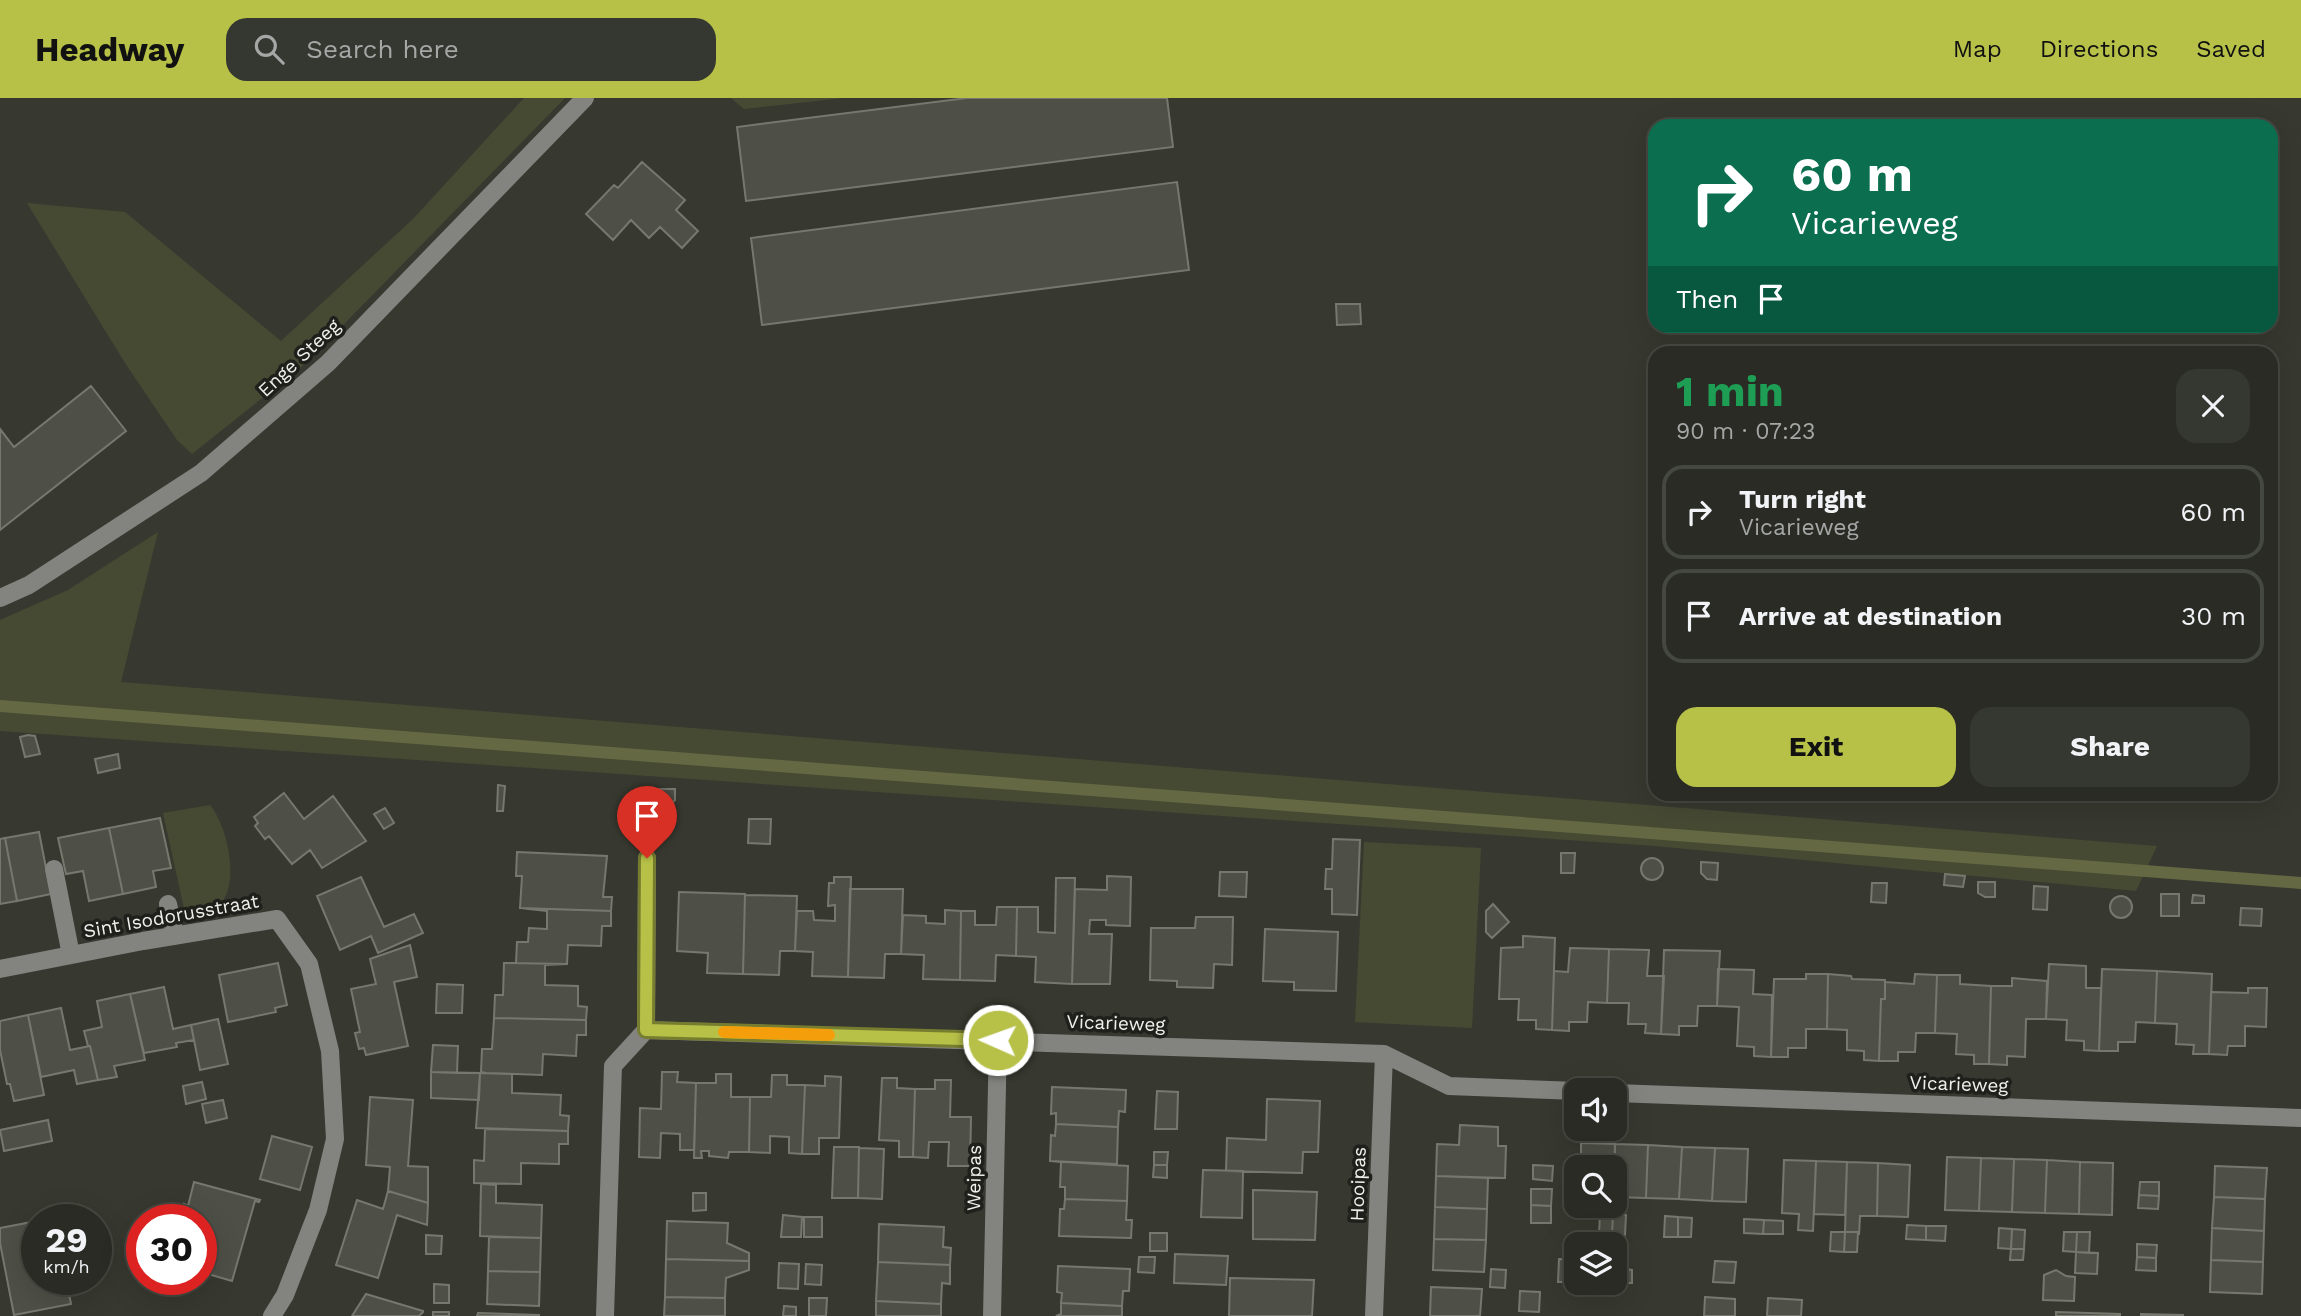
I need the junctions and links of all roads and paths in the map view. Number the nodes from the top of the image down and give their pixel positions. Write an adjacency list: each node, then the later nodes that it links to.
1 (586, 98): 2 (street, Enge Steeg)
2 (0, 598)
3 (647, 858): 9 (street)
4 (54, 869): 7 (street, Sint Isodorusstraat)
5 (168, 904): 6 (street)
6 (175, 936): 7 (street, Sint Isodorusstraat); 15 (street, Sint Isodorusstraat)
7 (71, 955): 8 (street, Sint Isodorusstraat)
8 (0, 969)
9 (646, 1030): 10 (street, Vicarieweg); 16 (street)
10 (998, 1040): 11 (street, Vicarieweg); 17 (street, Weipas)
11 (1384, 1054): 12 (street, Vicarieweg); 18 (street, Hooipas)
12 (1564, 1090)
13 (1627, 1093): 14 (street, Vicarieweg)
14 (2301, 1118)
15 (272, 1316)
16 (605, 1316)
17 (992, 1316)
18 (1374, 1316)

